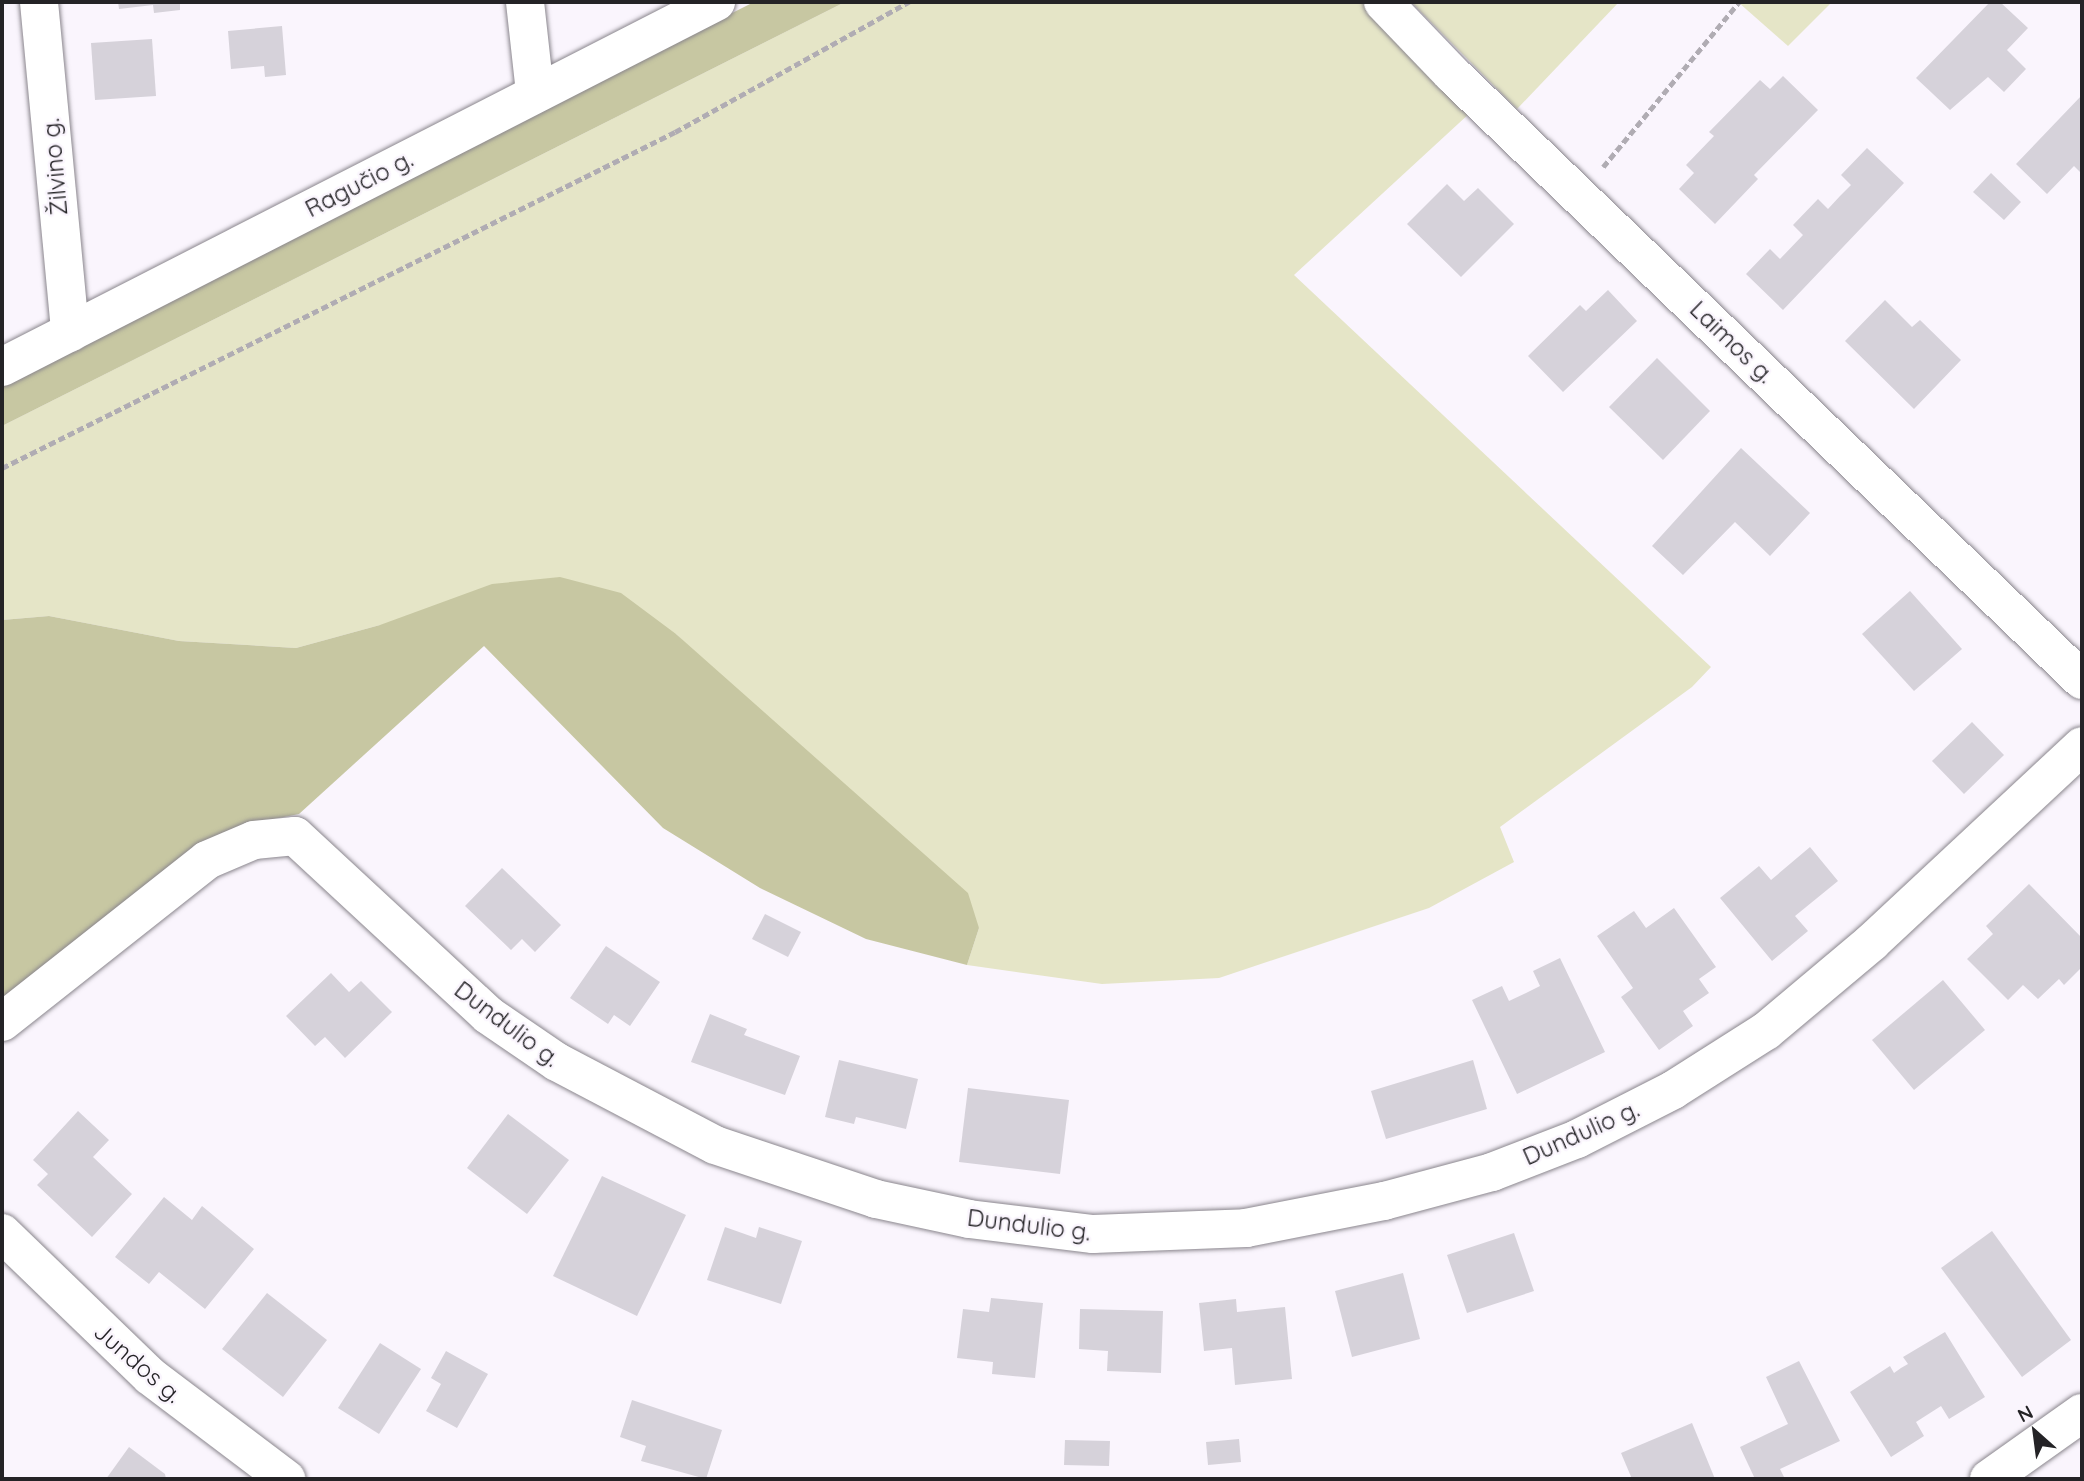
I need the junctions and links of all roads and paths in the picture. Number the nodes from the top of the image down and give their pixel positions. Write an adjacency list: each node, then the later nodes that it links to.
1 (39, 2): 9 (street, Žilvino g.)
2 (525, 2): 7 (street)
3 (716, 2): 7 (street, Ragučio g.)
4 (909, 2): 11 (path)
5 (1383, 2): 8 (street, Laimos g.)
6 (1739, 2): 8 (path)
7 (535, 93): 9 (street, Ragučio g.)
8 (1580, 195): 12 (street, Laimos g.)
9 (70, 333): 10 (street, Ragučio g.)
10 (2, 367)
11 (2, 468)
12 (2082, 680)
13 (2082, 746): 14 (street, Dundulio g.)
14 (2, 1022)
15 (2, 1233): 17 (street, Jundos g.)
16 (2082, 1413): 18 (street)
17 (286, 1479)
18 (1989, 1479)

